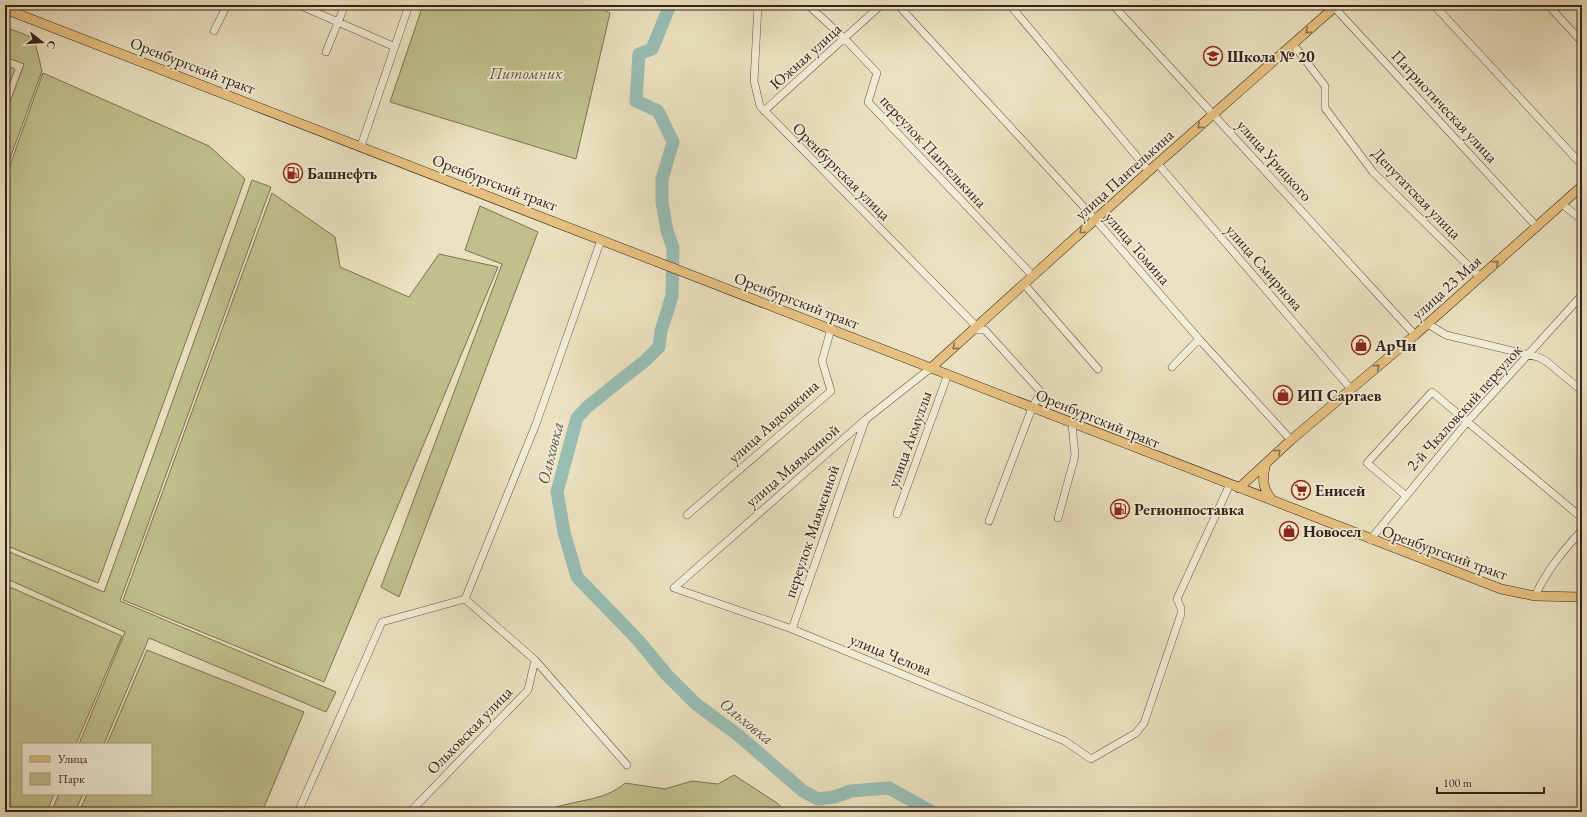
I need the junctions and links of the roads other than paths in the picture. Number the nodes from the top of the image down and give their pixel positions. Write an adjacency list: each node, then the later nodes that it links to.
1 (227, 5): 16 (street)
2 (345, 5): 15 (street)
3 (409, 5): 20 (street)
4 (758, 5): 22 (street, Оренбургская улица)
5 (808, 5): 17 (street, переулок Пантелькина)
6 (881, 5): 17 (street, Южная улица)
7 (898, 5): 30 (street, улица Томина)
8 (1010, 5): 27 (street)
9 (1113, 5): 23 (street, улица Урицкого)
10 (1434, 5): 26 (street)
11 (1548, 5): 18 (street)
12 (303, 6): 15 (street)
13 (1335, 6): 19 (main road, улица Пантелькина, one-way to 19); 32 (street, Патриотическая улица)
14 (5, 9): 24 (main road, Оренбургский тракт)
15 (338, 22): 20 (street); 21 (street)
16 (214, 31)
17 (845, 39): 22 (street, Южная улица); 34 (street, переулок Пантелькина)
18 (1582, 42)
19 (1293, 44): 23 (main road, улица Пантелькина); 35 (street, Депутатская улица)
20 (395, 47): 24 (street)
21 (326, 52)
22 (764, 111): 40 (street, Оренбургская улица)
23 (1214, 113): 25 (main road, улица Пантелькина, one-way to 25); 41 (street, улица Урицкого)
24 (361, 146): 33 (main road, Оренбургский тракт)
25 (1158, 164): 27 (main road, улица Пантелькина); 48 (street, улица Смирнова)
26 (1582, 165)
27 (1149, 171): 30 (main road, улица Пантелькина)
28 (1582, 186): 29 (main road, улица 23 Мая)
29 (1562, 204): 31 (street); 32 (main road, улица 23 Мая)
30 (1095, 219): 34 (main road, улица Пантелькина, one-way to 34); 42 (street, улица Томина)
31 (1582, 220)
32 (1537, 227): 35 (main road, улица 23 Мая, one-way to 32)
33 (601, 240): 39 (main road, Оренбургский тракт); 70 (street)
34 (1033, 276): 36 (main road, улица Пантелькина)
35 (1480, 277): 38 (main road, улица 23 Мая)
36 (1024, 284): 40 (main road, улица Пантелькина); 46 (street)
37 (1582, 295): 43 (street, 2-й Чкаловский переулок)
38 (1428, 324): 41 (main road, улица 23 Мая); 43 (street)
39 (831, 329): 44 (main road, Оренбургский тракт); 61 (street, улица Авдошкина)
40 (975, 329): 44 (main road, улица Пантелькина, one-way to 44); 50 (street)
41 (1415, 335): 48 (main road, улица 23 Мая, one-way to 41)
42 (1199, 339): 45 (street); 54 (street, улица Томина)
43 (1530, 354): 49 (street); 52 (street, 2-й Чкаловский переулок)
44 (932, 367): 47 (main road, Оренбургский тракт); 51 (street, улица Маямсиной)
45 (1172, 367)
46 (1098, 369)
47 (948, 374): 50 (main road, Оренбургский тракт); 60 (street, улица Акмуллы)
48 (1351, 389): 54 (main road, улица 23 Мая)
49 (1582, 391)
50 (1032, 408): 53 (main road, Оренбургский тракт); 64 (street)
51 (865, 420): 67 (street, улица Маямсиной); 71 (street, переулок Маямсиной)
52 (1467, 422): 58 (street, 2-й Чкаловский переулок); 58 (street); 63 (street)
53 (1072, 424): 56 (main road, Оренбургский тракт); 62 (street)
54 (1291, 440): 55 (main road, улица 23 Мая, one-way to 54)
55 (1266, 463): 57 (main road, улица 23 Мая); 59 (main road)
56 (1230, 484): 57 (main road, Оренбургский тракт); 71 (street, улица Челова)
57 (1240, 488): 59 (main road, Оренбургский тракт)
58 (1405, 495): 66 (street, 2-й Чкаловский переулок)
59 (1273, 502): 66 (main road, Оренбургский тракт)
60 (897, 514)
61 (687, 515)
62 (1058, 518)
63 (1582, 518)
64 (990, 521)
65 (1582, 530): 68 (street)
66 (1370, 540): 68 (main road, Оренбургский тракт)
67 (674, 588): 71 (street, улица Челова)
68 (1535, 596): 69 (main road, Оренбургский тракт)
69 (1582, 597)
70 (465, 599): 72 (street); 74 (street)
71 (792, 629)
72 (535, 660): 73 (street); 75 (street, Ольховская улица)
73 (627, 765)
74 (298, 812)
75 (410, 812)

